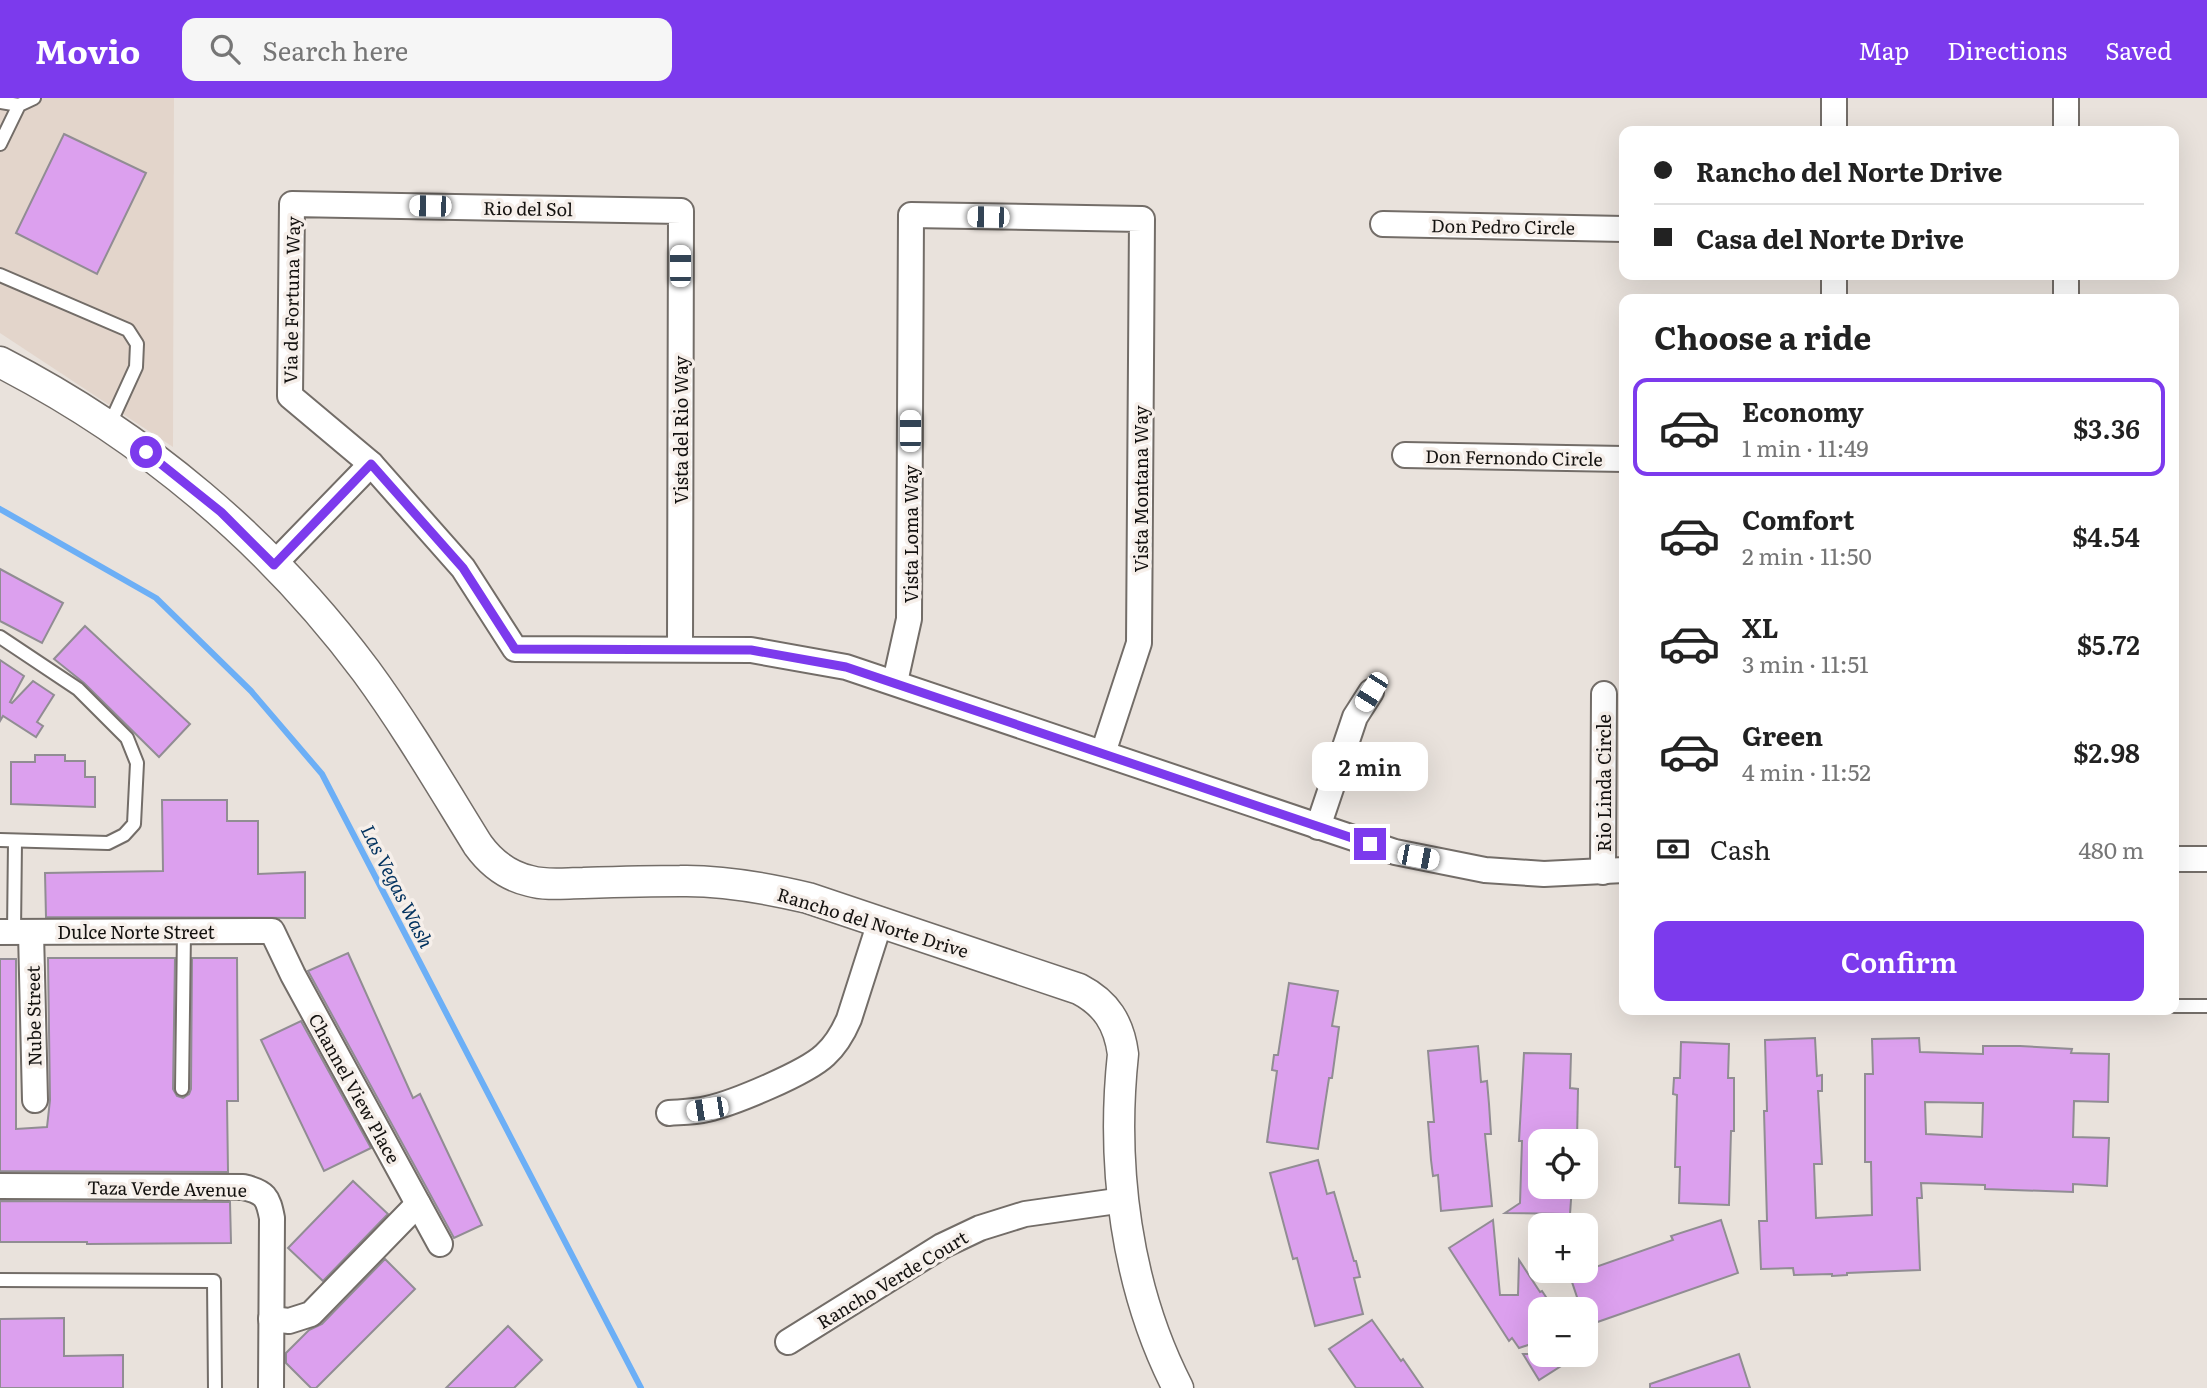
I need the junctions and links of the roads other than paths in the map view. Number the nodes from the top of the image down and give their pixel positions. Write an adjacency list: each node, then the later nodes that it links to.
1 (34, 98): 5 (lane)
2 (1834, 98): 6 (street)
3 (2066, 98): 7 (street)
4 (0, 102): 5 (lane)
5 (19, 105): 8 (lane)
6 (1834, 126)
7 (2066, 126)
8 (0, 144)
9 (292, 204): 10 (street, Rio del Sol); 19 (street, Via de Fortuna Way)
10 (681, 211): 22 (street, Vista del Rio Way)
11 (911, 215): 23 (street, Vista Loma Way); 26 (street, Vista Montana Way)
12 (1382, 224): 13 (street, Don Pedro Circle)
13 (1619, 229)
14 (0, 275): 16 (lane)
15 (0, 362): 16 (street, Rancho del Norte Drive)
16 (109, 426): 20 (street, Rancho del Norte Drive)
17 (1405, 455): 18 (street, Don Fernondo Circle)
18 (1619, 459)
19 (371, 464): 20 (street); 22 (street)
20 (274, 565): 33 (street, Rancho del Norte Drive)
21 (0, 637): 29 (lane)
22 (680, 648): 23 (street)
23 (895, 682): 26 (street)
24 (1371, 692): 27 (street)
25 (1604, 694): 32 (street, Rio Linda Circle)
26 (1103, 753): 27 (street)
27 (1318, 827): 32 (street)
28 (0, 840): 29 (lane)
29 (15, 841): 36 (lane)
30 (2179, 859): 31 (street)
31 (2207, 859)
32 (1614, 871)
33 (880, 922): 41 (street); 43 (street, Rancho del Norte Drive)
34 (184, 931): 35 (street, Dulce Norte Street); 36 (street, Dulce Norte Street); 39 (lane)
35 (272, 931): 44 (street, Channel View Place)
36 (15, 932): 40 (street, Nube Street)
37 (2179, 1006): 38 (lane)
38 (2207, 1006)
39 (183, 1089)
40 (35, 1100)
41 (669, 1113)
42 (0, 1186): 47 (street, Taza Verde Avenue)
43 (1124, 1200): 48 (street, Rancho Verde Court); 51 (street, Rancho del Norte Drive)
44 (418, 1204): 45 (street, Channel View Place); 47 (street)
45 (440, 1244)
46 (0, 1280): 49 (lane)
47 (271, 1319): 50 (street, Taza Verde Avenue)
48 (788, 1342)
49 (215, 1388)
50 (271, 1388)
51 (1178, 1388)

